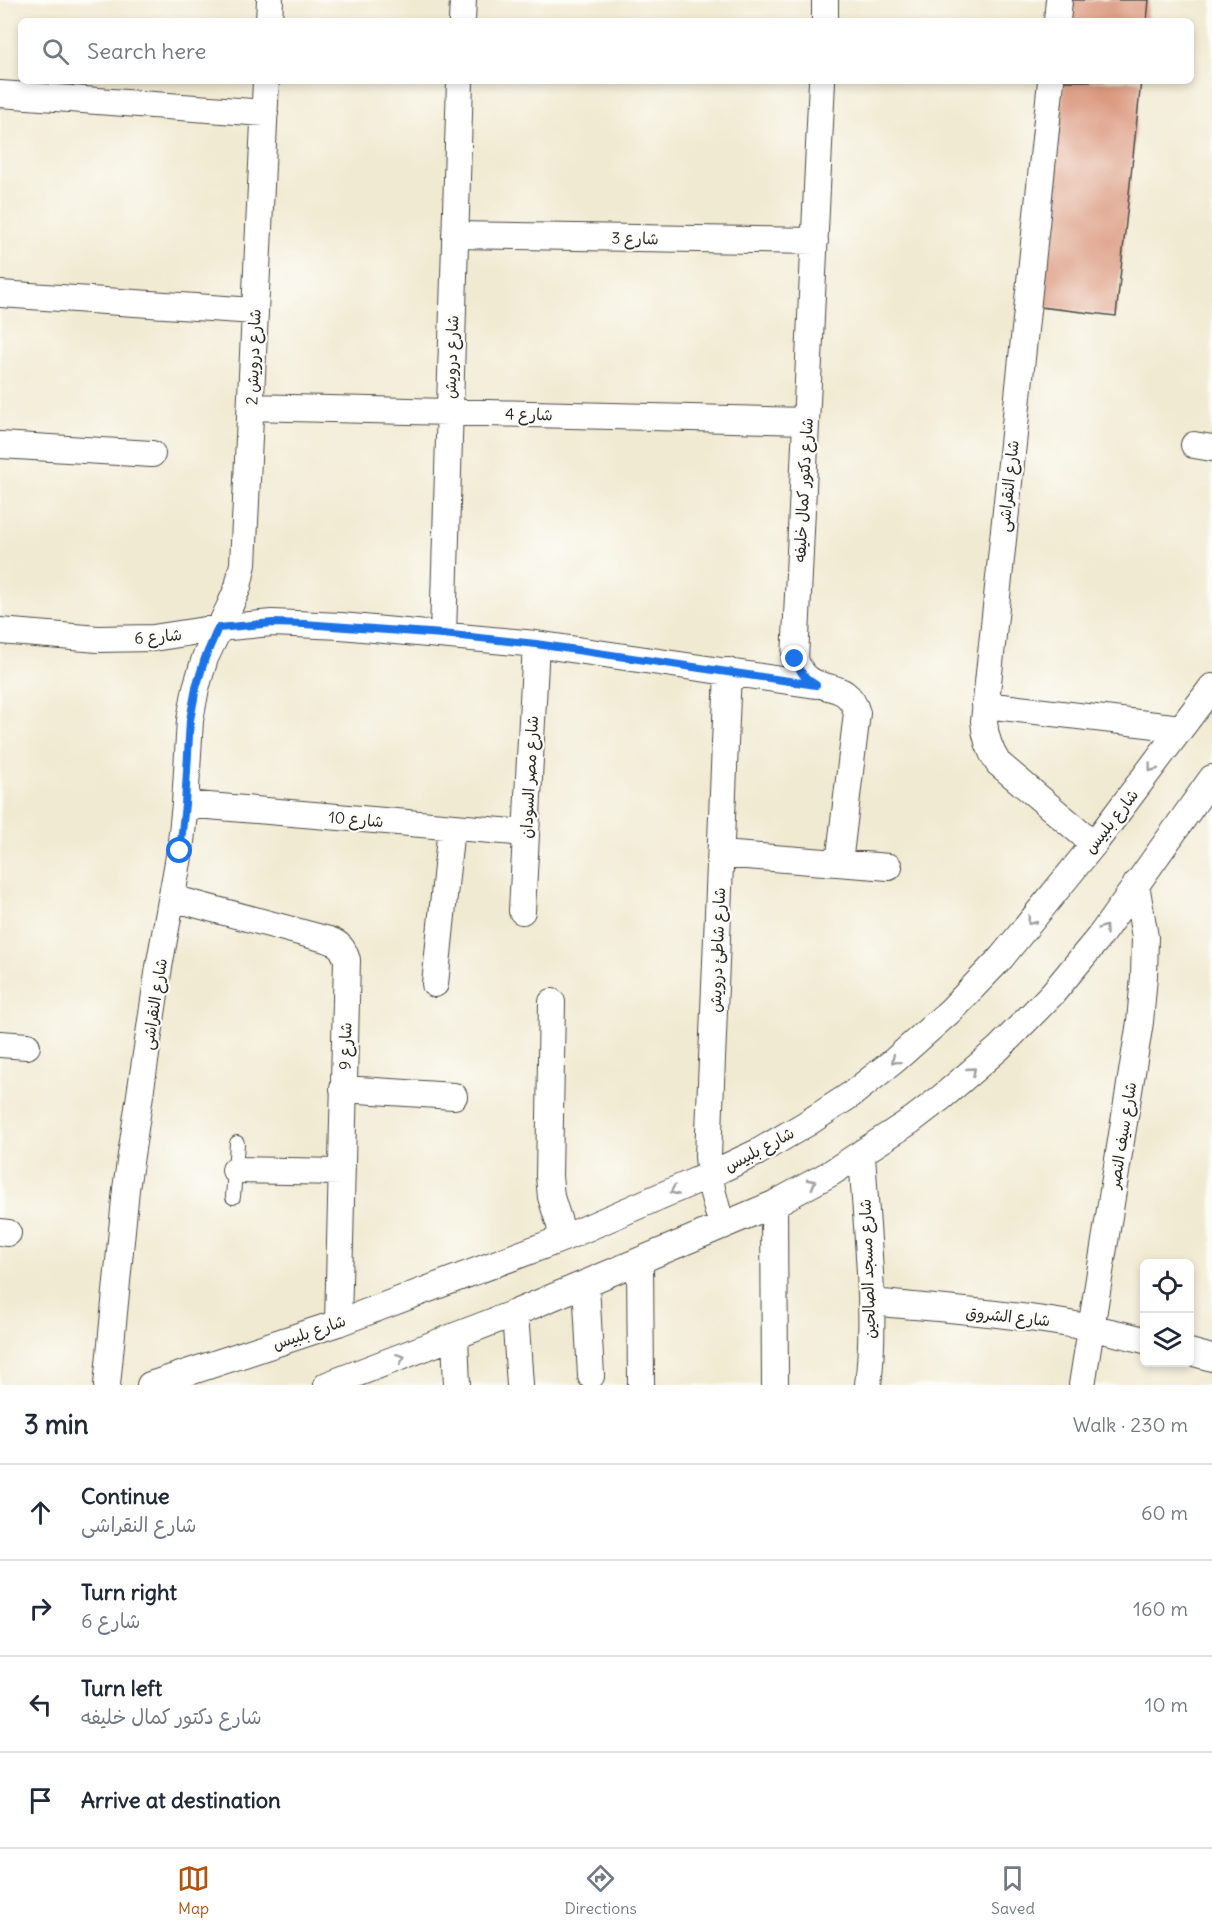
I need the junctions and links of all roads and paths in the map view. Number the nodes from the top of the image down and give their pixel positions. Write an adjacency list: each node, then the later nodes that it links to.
1 (270, 0): 5 (street)
2 (463, 0): 6 (street)
3 (825, 0): 7 (street)
4 (1059, 0): 8 (street)
5 (269, 18)
6 (462, 18)
7 (825, 18)
8 (1057, 18)
9 (266, 84): 14 (street, شارع درويش 2)
10 (460, 84): 15 (street, شارع درويش)
11 (822, 84): 16 (street, شارع دكتور كمال خليفه)
12 (1051, 84): 31 (street, شارع النقراشى)
13 (0, 94): 14 (street)
14 (265, 113): 18 (street, شارع درويش 2)
15 (455, 235): 16 (street, شارع 3); 20 (street, شارع درويش)
16 (815, 241): 21 (street, شارع دكتور كمال خليفه)
17 (0, 294): 18 (street)
18 (255, 311): 19 (street, شارع درويش 2)
19 (252, 407): 20 (street, شارع 4); 24 (street, شارع درويش 2)
20 (449, 412): 21 (street, شارع 4); 26 (street, شارع درويش)
21 (806, 421): 29 (street, شارع دكتور كمال خليفه)
22 (0, 445): 23 (street)
23 (152, 454)
24 (218, 628): 25 (street, شارع 6); 26 (street, شارع 6); 34 (street, شارع النقراشى)
25 (0, 630)
26 (443, 634): 27 (street, شارع 6)
27 (536, 644): 28 (street, شارع 6); 36 (street, شارع مصر السودان)
28 (728, 671): 29 (street, شارع 6); 38 (street, شارع شاطئ درويش)
29 (816, 685): 39 (street)
30 (1212, 687): 32 (street, شارع بلبيس)
31 (985, 705): 32 (street); 37 (street, شارع النقراشى)
32 (1181, 728): 37 (street, شارع بلبيس, one-way to 37)
33 (1212, 778): 41 (street)
34 (185, 804): 35 (street, شارع 10); 42 (street, شارع النقراشى)
35 (451, 826): 36 (street, شارع 10); 44 (street)
36 (526, 833): 43 (street, شارع مصر السودان)
37 (1094, 844): 54 (street, شارع بلبيس, one-way to 54)
38 (721, 854): 39 (street); 54 (street, شارع شاطئ درويش)
39 (839, 863): 40 (street)
40 (889, 867)
41 (1136, 884): 51 (street, one-way to 41); 64 (street, شارع سيف النصر)
42 (172, 898): 48 (street, شارع 9); 70 (street, شارع النقراشى)
43 (522, 911)
44 (435, 984)
45 (552, 1002): 58 (street)
46 (0, 1044): 47 (street)
47 (27, 1046)
48 (344, 1089): 49 (street); 53 (street, شارع 9)
49 (454, 1096)
50 (237, 1143): 52 (lane)
51 (862, 1154): 56 (street, one-way to 51); 61 (street, شارع مسجد الصالحين)
52 (235, 1170): 53 (street); 55 (lane)
53 (341, 1172): 63 (street, شارع 9)
54 (709, 1175): 57 (street, شارع شاطئ درويش); 58 (street, شارع بلبيس, one-way to 58)
55 (233, 1197)
56 (774, 1204): 57 (street); 76 (street)
57 (723, 1226): 59 (street)
58 (564, 1238): 63 (street, شارع بلبيس)
59 (640, 1261): 60 (street); 75 (street)
60 (586, 1284): 62 (street); 69 (street)
61 (871, 1302): 64 (street, شارع الشروق); 77 (street, شارع مسجد الصالحين)
62 (515, 1313): 65 (street); 74 (street)
63 (338, 1323): 71 (street, شارع بلبيس)
64 (1091, 1327): 66 (street, شارع الشروق); 78 (street, شارع سيف النصر)
65 (455, 1338): 72 (street, one-way to 65); 73 (street)
66 (1140, 1339)
67 (1194, 1353): 68 (street)
68 (1212, 1358)
69 (591, 1376)
70 (106, 1385)
71 (150, 1385)
72 (327, 1385)
73 (457, 1385)
74 (520, 1385)
75 (641, 1385)
76 (775, 1385)
77 (868, 1385)
78 (1082, 1385)

